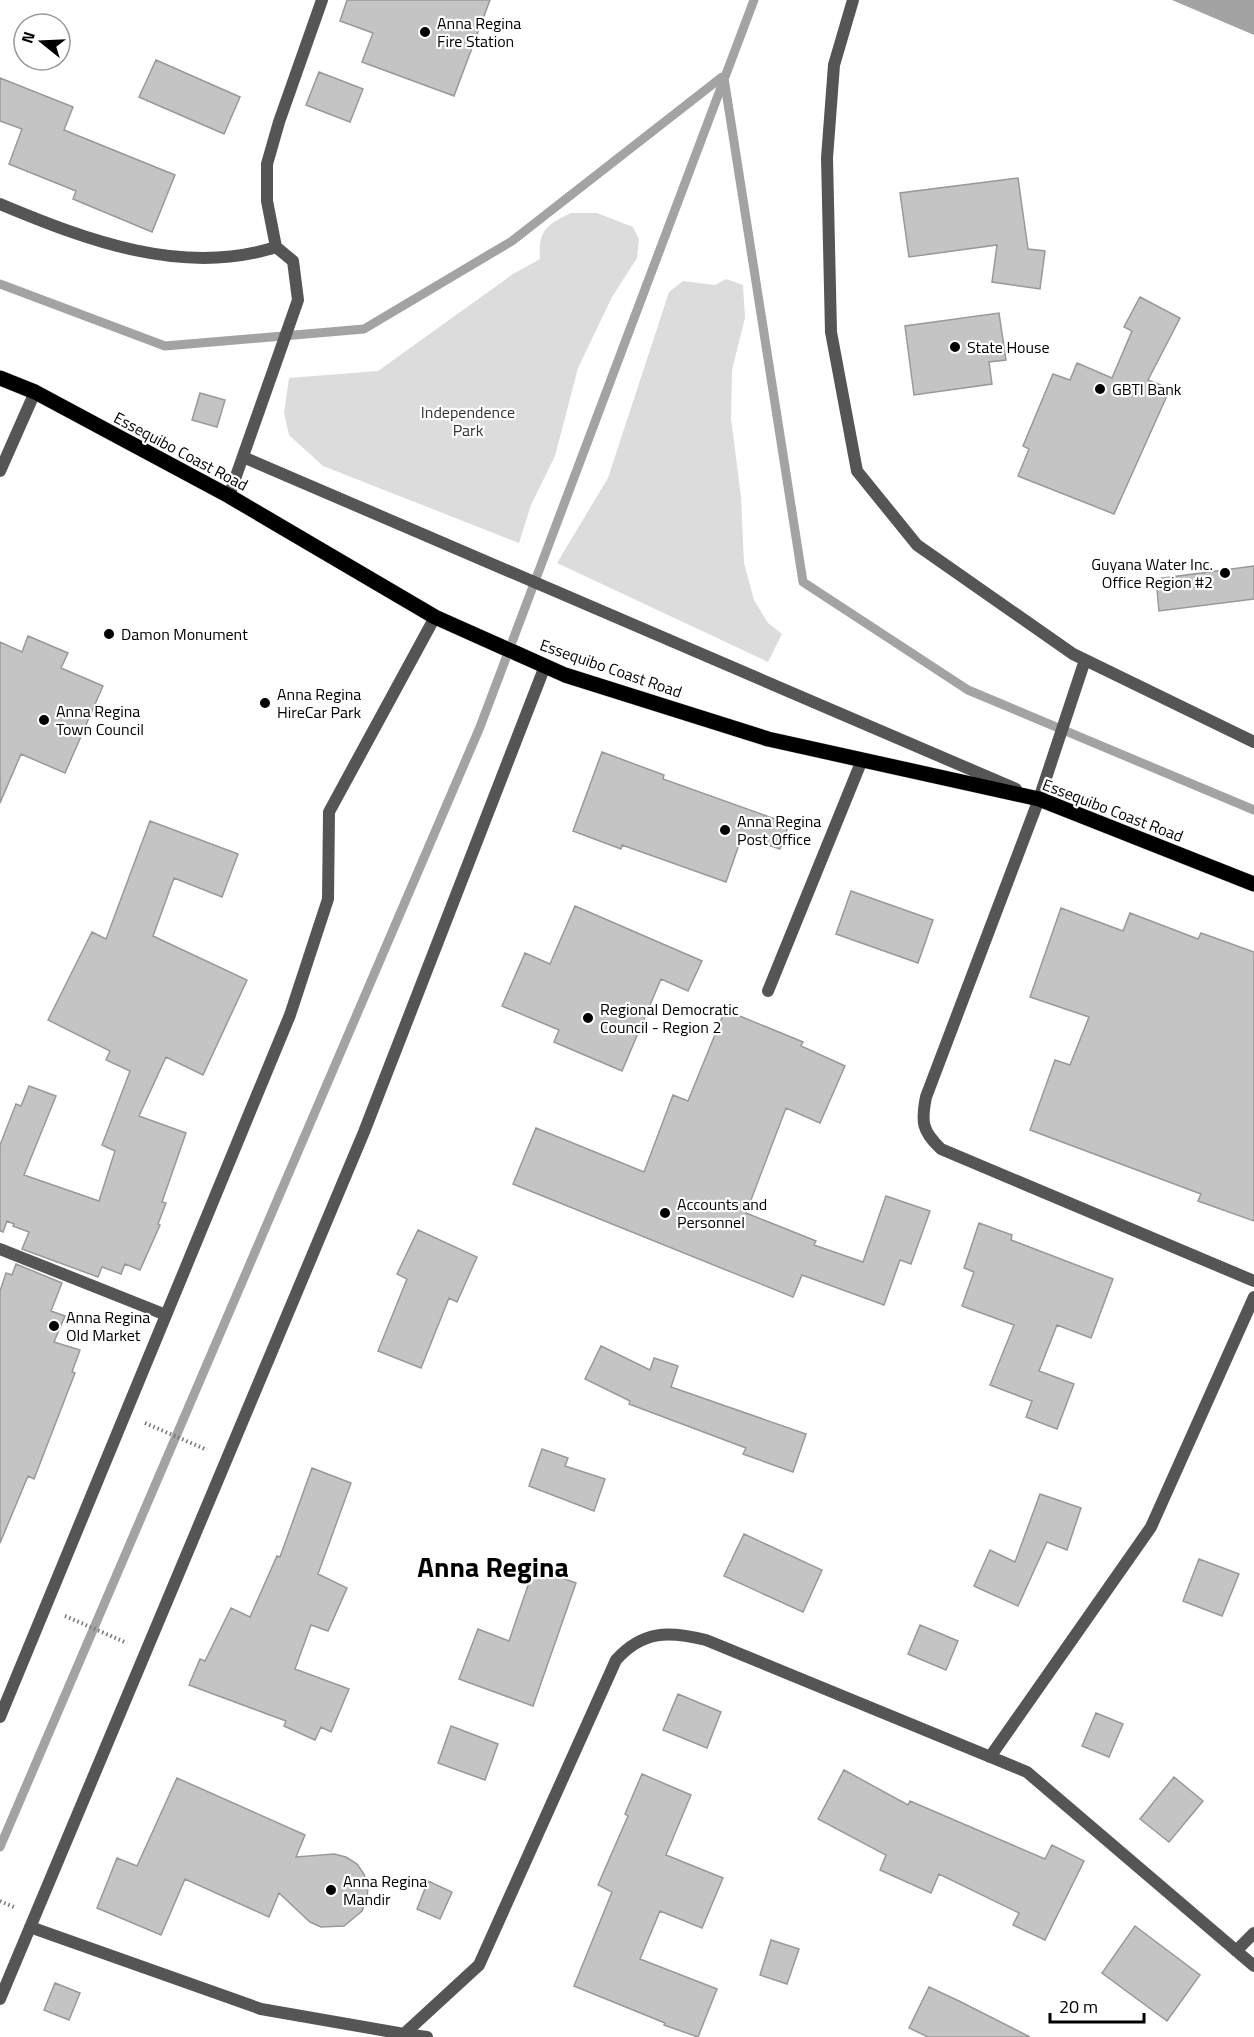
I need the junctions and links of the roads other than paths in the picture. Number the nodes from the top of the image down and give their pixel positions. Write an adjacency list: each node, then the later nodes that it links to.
1 (322, 0): 4 (street)
2 (853, 0): 11 (street)
3 (0, 204): 4 (street)
4 (276, 247): 7 (street)
5 (0, 378): 6 (main road, Essequibo Coast Road)
6 (35, 392): 8 (street); 9 (main road, Essequibo Coast Road)
7 (243, 457): 9 (street); 15 (street)
8 (0, 471)
9 (229, 496): 10 (main road, Essequibo Coast Road)
10 (435, 617): 12 (main road, Essequibo Coast Road); 21 (street)
11 (1085, 660): 13 (street); 15 (street)
12 (545, 666): 14 (main road, Essequibo Coast Road); 24 (street)
13 (1254, 742)
14 (862, 760): 15 (main road, Essequibo Coast Road); 17 (street)
15 (1039, 799): 16 (main road, Essequibo Coast Road); 19 (street)
16 (1254, 884)
17 (768, 991)
18 (0, 1249): 21 (street)
19 (1254, 1281)
20 (1254, 1297): 23 (street)
21 (166, 1315): 22 (street)
22 (0, 1717)
23 (990, 1757): 26 (street); 29 (street)
24 (30, 1928): 28 (street); 29 (street)
25 (1254, 1933): 26 (street)
26 (1236, 1951): 27 (street)
27 (1254, 1966)
28 (0, 1999)
29 (404, 2034): 30 (street)
30 (427, 2037)

